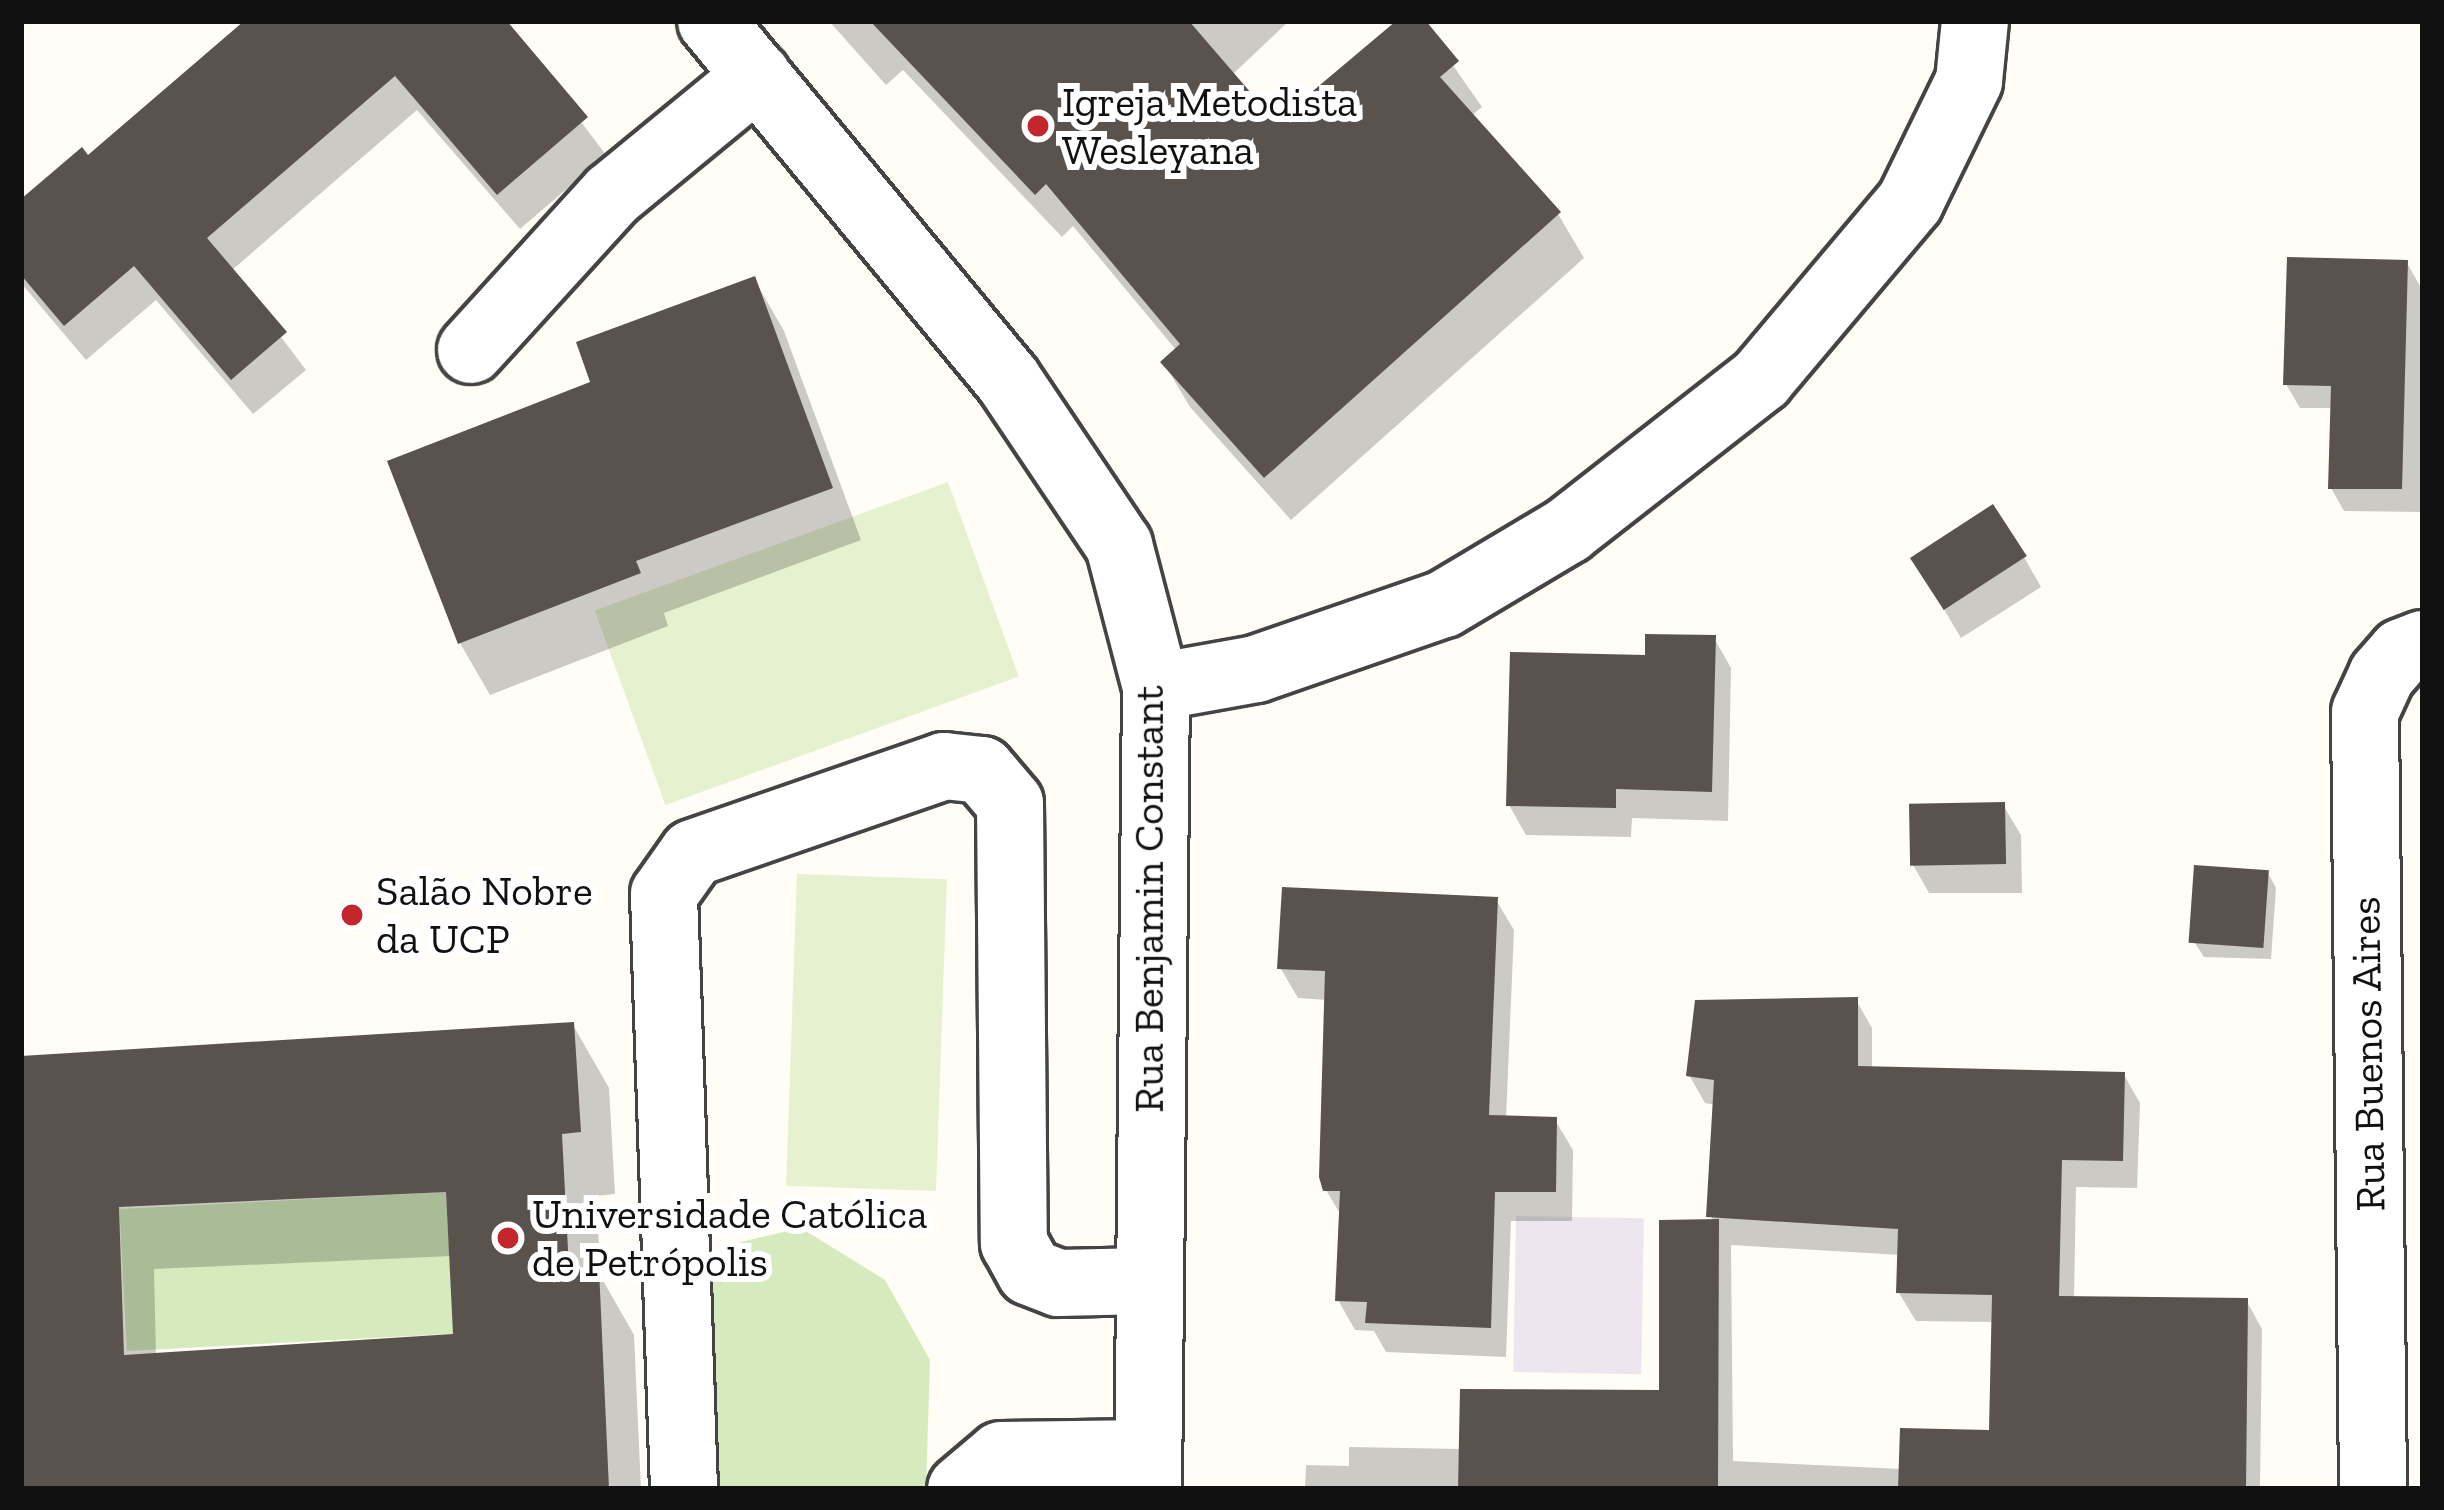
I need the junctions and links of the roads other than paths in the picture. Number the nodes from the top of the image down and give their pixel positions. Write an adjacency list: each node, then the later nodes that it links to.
1 (711, 21): 3 (street, Rua Benjamin Constant)
2 (1975, 21): 6 (street)
3 (757, 76): 4 (street); 6 (street, Rua Benjamin Constant)
4 (472, 350)
5 (2423, 644): 11 (street, Rua Buenos Aires)
6 (1156, 687): 7 (street, Rua Benjamin Constant)
7 (1145, 1281): 8 (street, Rua Benjamin Constant); 10 (street)
8 (1147, 1471): 9 (street)
9 (979, 1480)
10 (685, 1489)
11 (2373, 1489)

